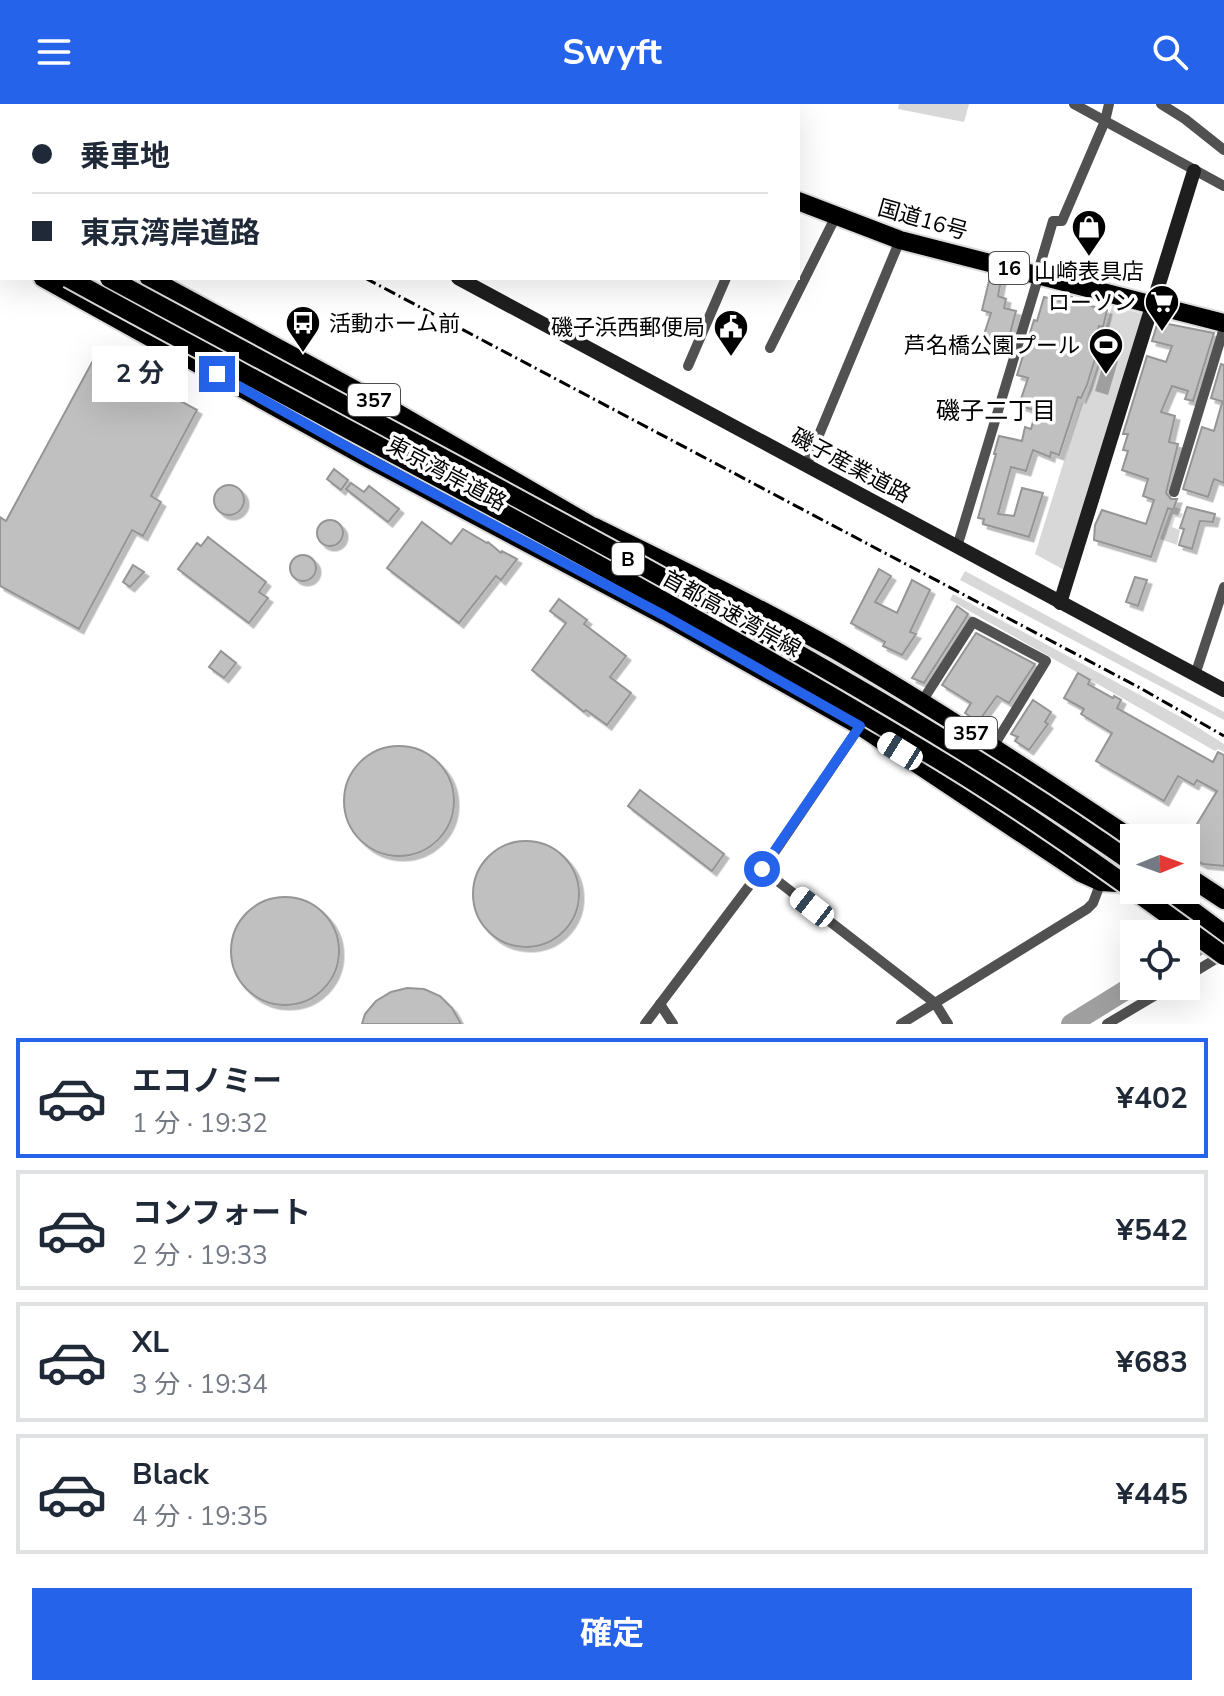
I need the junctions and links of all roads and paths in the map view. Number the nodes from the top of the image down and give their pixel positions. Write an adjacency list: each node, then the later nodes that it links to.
1 (1074, 104): 4 (street)
2 (1109, 104): 4 (street)
3 (1161, 104): 5 (street)
4 (1105, 121): 6 (street); 12 (street)
5 (1224, 150)
6 (1194, 171): 7 (street); 19 (street)
7 (1224, 186)
8 (800, 191): 12 (highway, 国道16号 / 16)
9 (800, 202): 10 (highway, 国道16号 / 16)
10 (836, 216): 11 (highway, 国道16号 / 16); 22 (street)
11 (900, 240): 12 (highway, 国道16号 / 16); 24 (street)
12 (1040, 270): 19 (highway, 国道16号 / 16); 27 (street)
13 (47, 280): 28 (highway, 東京湾岸道路 / 357)
14 (72, 280): 50 (highway, 首都高速湾岸線 / B, bridge)
15 (113, 280): 39 (highway, 首都高速湾岸線 / B, bridge)
16 (153, 280): 26 (highway, 東京湾岸道路 / 357)
17 (462, 280): 24 (street, 磯子産業道路)
18 (725, 280): 23 (street)
19 (1154, 300): 20 (highway, 国道16号 / 16); 21 (highway, 国道16号 / 16); 30 (street)
20 (1224, 311)
21 (1224, 326): 25 (street)
22 (770, 348)
23 (688, 366)
24 (806, 466): 27 (street, 磯子産業道路)
25 (1174, 492)
26 (595, 527): 33 (highway, 東京湾岸道路 / 357); 40 (highway, 東京湾岸道路 / 357, bridge)
27 (957, 547): 30 (street, 磯子産業道路)
28 (577, 570): 34 (highway, 東京湾岸道路 / 357); 42 (highway, 東京湾岸道路 / 357, bridge)
29 (1224, 587): 31 (street)
30 (1060, 603): 31 (street, 磯子産業道路)
31 (1195, 675): 32 (street, 磯子産業道路)
32 (1224, 690)
33 (921, 703): 35 (highway, 東京湾岸道路 / 357); 35 (street)
34 (860, 726): 38 (highway, 東京湾岸道路 / 357); 41 (street)
35 (993, 747): 36 (highway, 東京湾岸道路 / 357)
36 (1053, 786): 37 (highway, 東京湾岸道路 / 357); 38 (highway, 東京湾岸道路 / 357)
37 (1120, 831)
38 (1028, 836): 43 (highway, 東京湾岸道路 / 357)
39 (1120, 856)
40 (1120, 857)
41 (762, 869): 53 (street); 54 (street)
42 (1120, 875)
43 (1101, 882): 44 (highway, 東京湾岸道路 / 357); 53 (street)
44 (1120, 884)
45 (1200, 884): 46 (highway)
46 (1219, 897)
47 (1159, 904): 50 (highway, bridge)
48 (1187, 904): 49 (highway)
49 (1224, 932)
50 (1224, 953): 51 (street)
51 (1200, 968)
52 (1147, 1000): 59 (street)
53 (935, 1003): 57 (street); 58 (street)
54 (660, 1004): 55 (street); 56 (street)
55 (645, 1024)
56 (673, 1024)
57 (901, 1024)
58 (948, 1024)
59 (1107, 1024)

